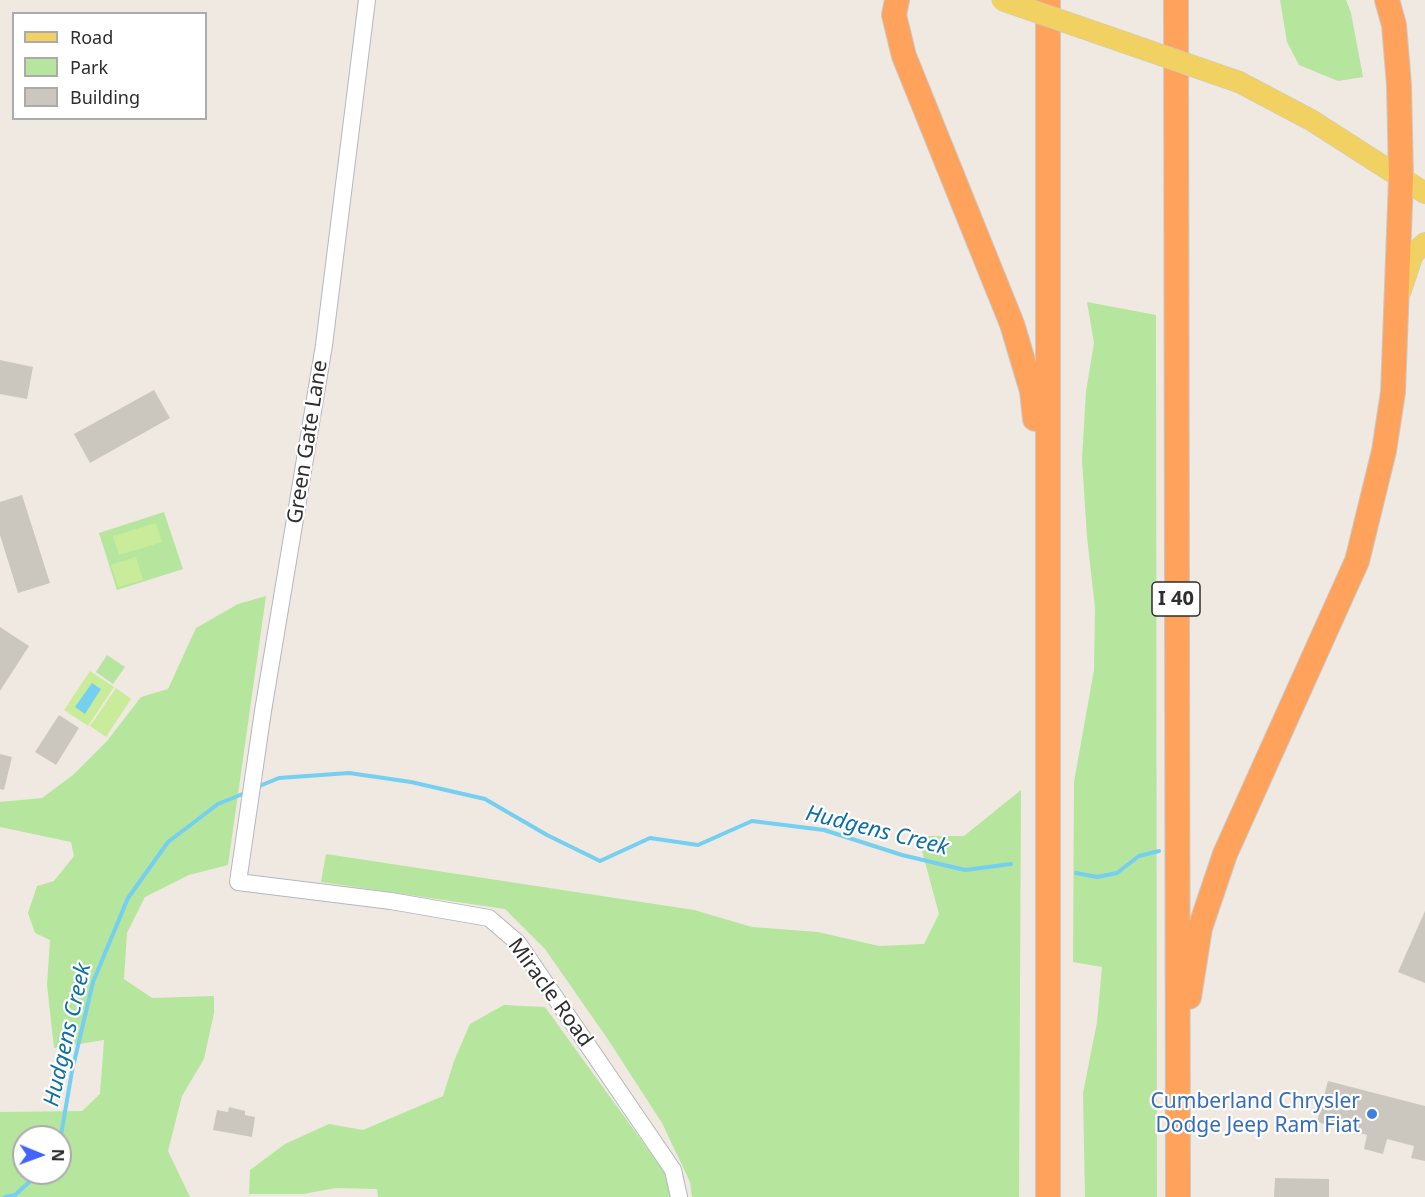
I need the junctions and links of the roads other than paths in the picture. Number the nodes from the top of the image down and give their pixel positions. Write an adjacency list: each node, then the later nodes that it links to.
1 (368, 0): 12 (street, Green Gate Lane)
2 (897, 0): 11 (highway)
3 (1002, 0): 7 (main road, bridge)
4 (1048, 0): 11 (highway)
5 (1176, 0): 13 (highway, I 40)
6 (1387, 0): 7 (highway)
7 (1401, 178): 8 (main road); 10 (highway)
8 (1425, 193)
9 (1425, 243): 10 (main road)
10 (1394, 314): 13 (highway)
11 (1048, 528): 15 (highway)
12 (238, 882): 14 (street, Miracle Road)
13 (1177, 1070): 16 (highway, I 40)
14 (679, 1197)
15 (1048, 1197)
16 (1178, 1197)

